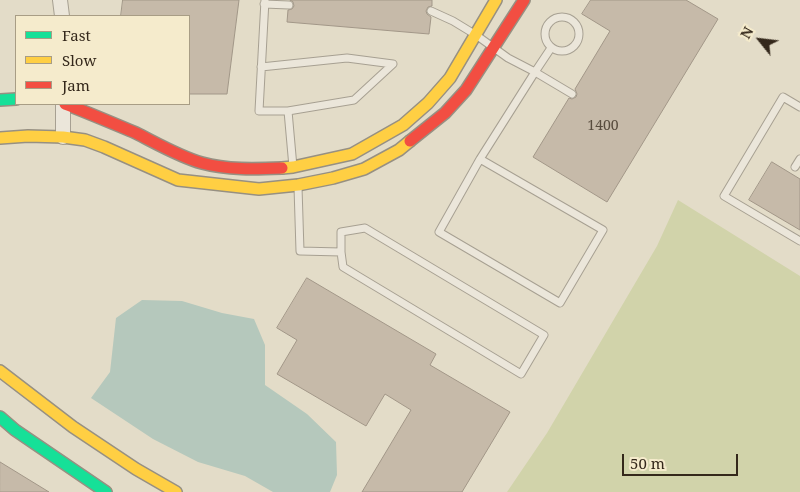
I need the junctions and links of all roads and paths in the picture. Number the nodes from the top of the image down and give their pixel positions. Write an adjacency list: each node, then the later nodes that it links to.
1 (60, 0): 7 (street)
2 (496, 0): 8 (street)
3 (524, 0): 9 (street)
4 (265, 2): 5 (lane); 11 (lane)
5 (289, 5)
6 (431, 11): 8 (lane)
7 (62, 15)
8 (476, 35): 9 (lane); 24 (street)
9 (493, 47): 12 (lane); 26 (street)
10 (551, 48): 10 (lane); 12 (lane)
11 (261, 68): 19 (lane); 19 (lane)
12 (535, 72): 13 (lane); 22 (lane)
13 (572, 94)
14 (15, 99): 15 (street)
15 (0, 100)
16 (64, 105): 20 (street)
17 (67, 105): 24 (street)
18 (800, 108): 27 (lane)
19 (288, 111): 24 (lane)
20 (63, 137): 21 (street); 26 (street)
21 (0, 138)
22 (480, 159): 22 (lane)
23 (800, 159): 25 (lane)
24 (293, 167): 26 (lane)
25 (795, 167)
26 (298, 185): 28 (lane)
27 (800, 241)
28 (341, 252): 28 (lane)
29 (0, 372): 32 (street)
30 (0, 417): 31 (street)
31 (106, 492)
32 (176, 492)

